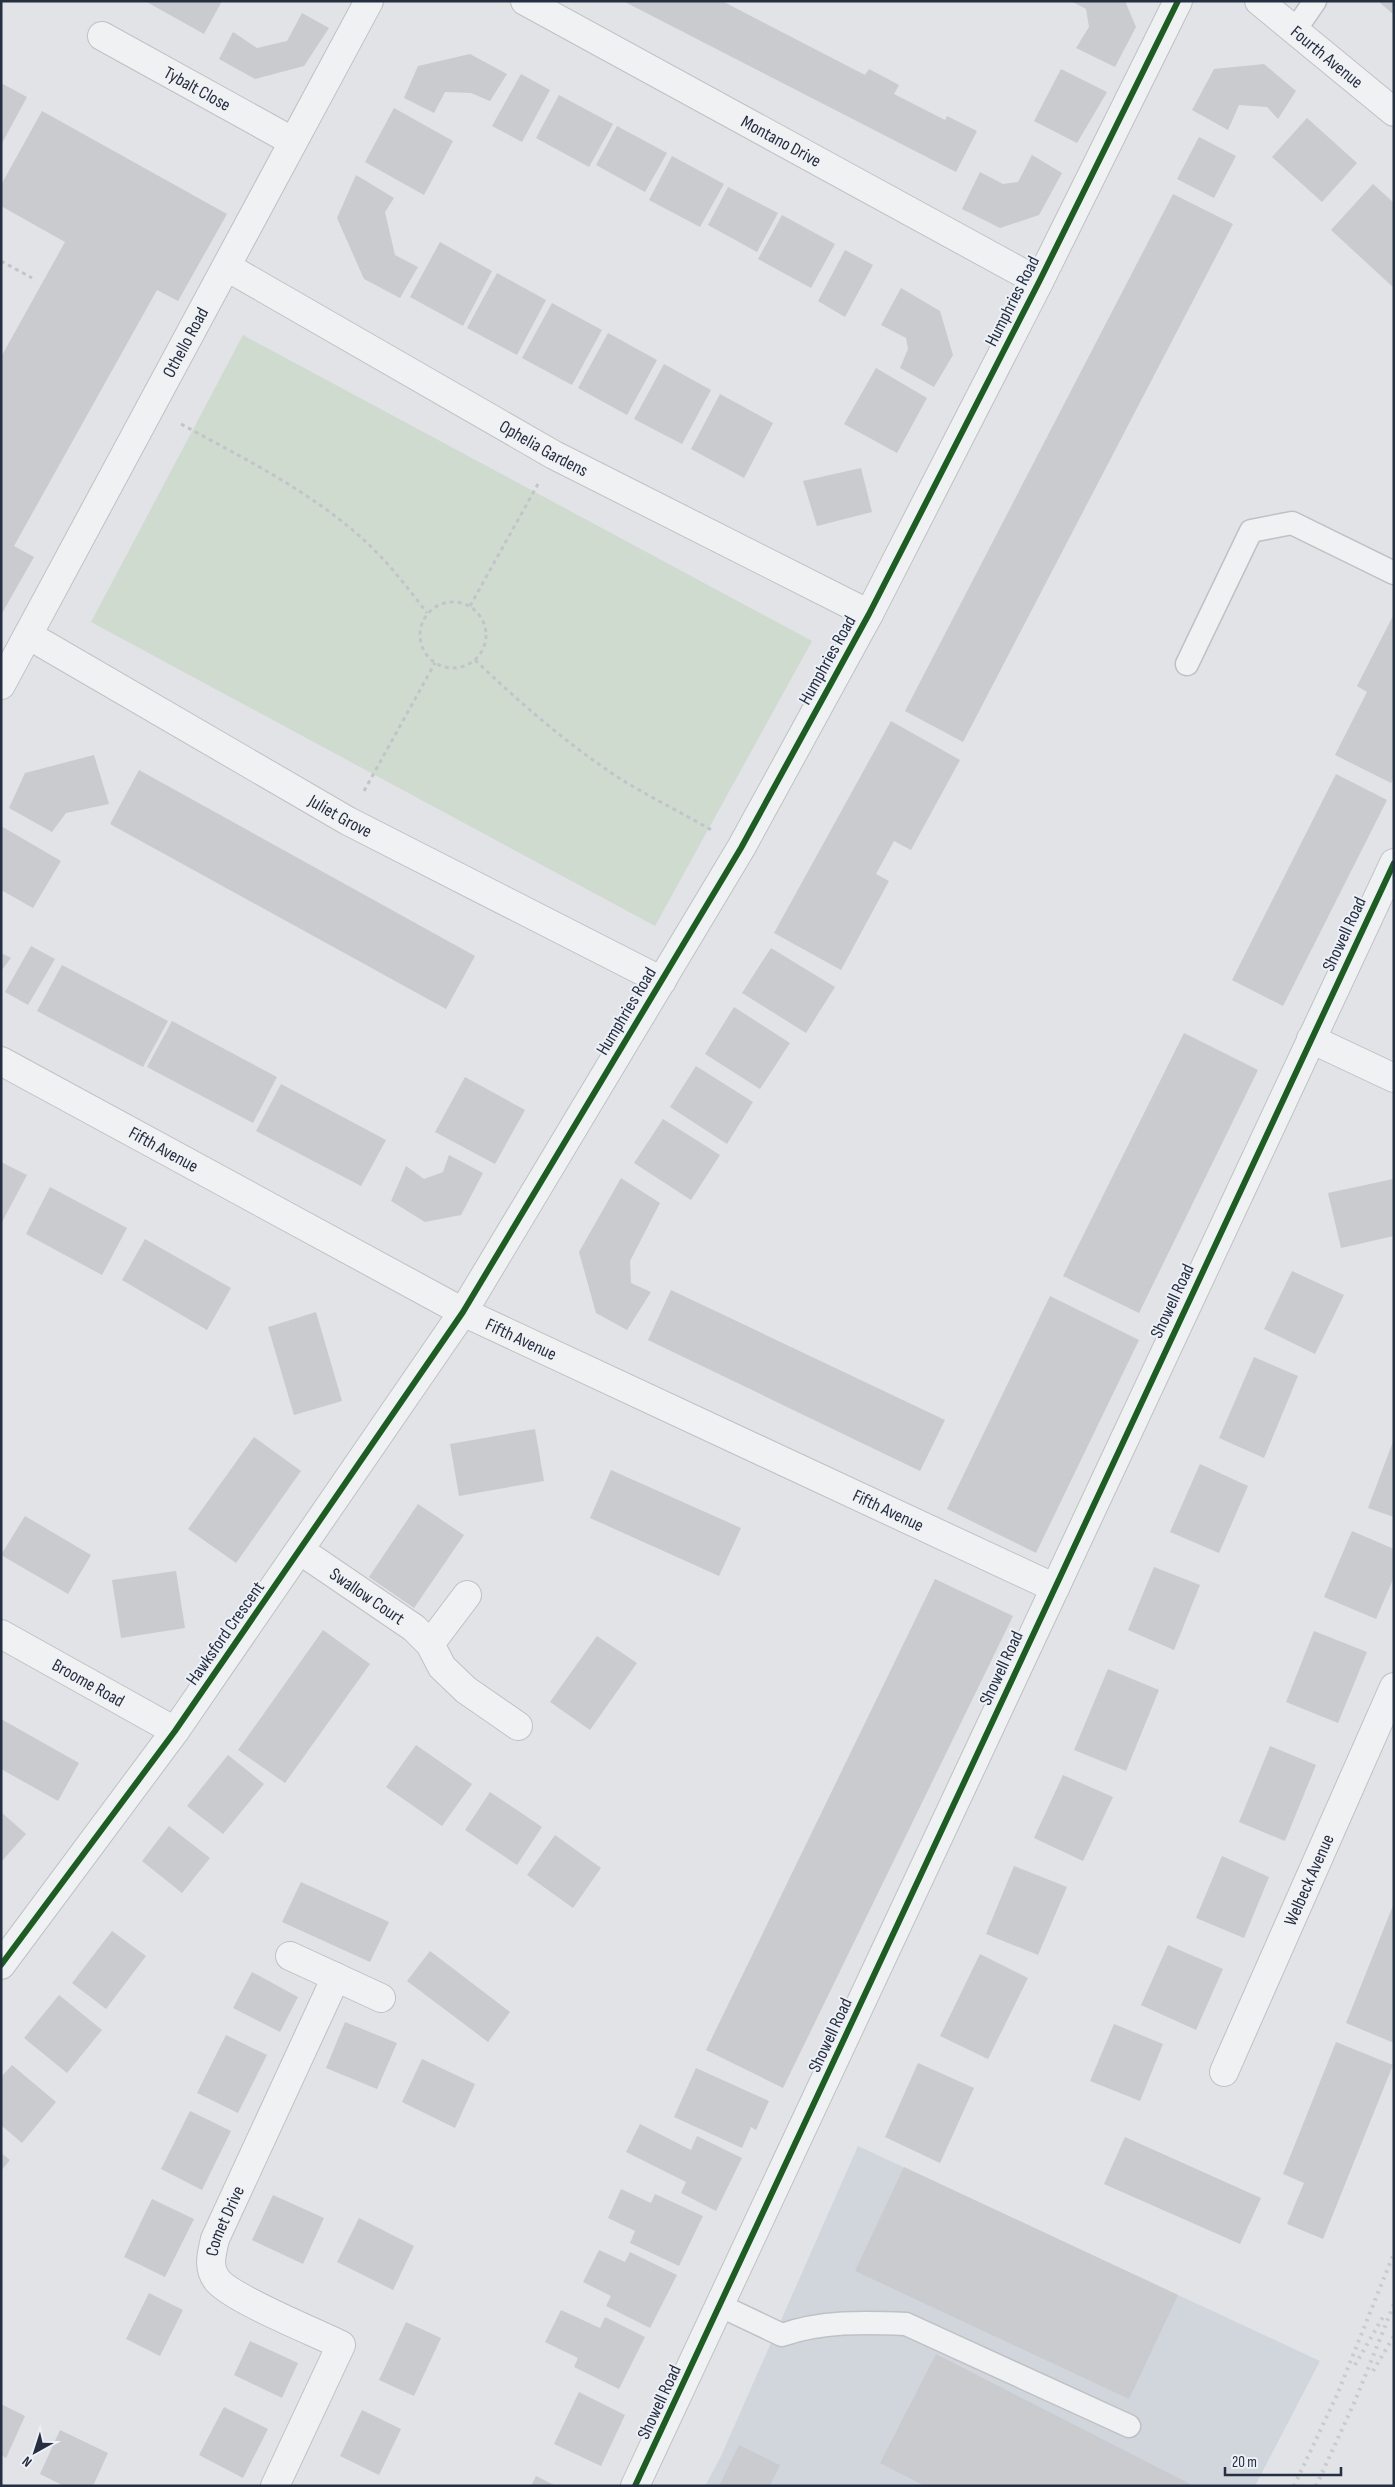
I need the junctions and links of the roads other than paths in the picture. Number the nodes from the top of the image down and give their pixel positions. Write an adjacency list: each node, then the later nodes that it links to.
1 (369, 1): 9 (street, Othello Road)
2 (525, 1): 11 (street, Montano Drive)
3 (1178, 1): 11 (street, Humphries Road)
4 (1259, 1): 6 (street, Fourth Avenue)
5 (1315, 1): 6 (lane)
6 (1296, 30): 8 (street, Fourth Avenue)
7 (102, 36): 9 (street, Tybalt Close)
8 (1394, 112)
9 (292, 141): 10 (street, Othello Road)
10 (227, 267): 13 (street, Ophelia Gardens); 14 (street, Othello Road)
11 (1039, 282): 13 (street, Humphries Road)
12 (1394, 574): 15 (lane)
13 (869, 614): 18 (street, Humphries Road)
14 (28, 635): 16 (street, Othello Road); 18 (street, Juliet Grove)
15 (1187, 664)
16 (1, 685)
17 (1394, 863): 19 (street, Showell Road)
18 (662, 981): 22 (street, Humphries Road)
19 (1311, 1040): 21 (street); 24 (street, Showell Road)
20 (1, 1061): 22 (street, Fifth Avenue)
21 (1394, 1078)
22 (463, 1312): 23 (street, Hawksford Crescent); 24 (street, Fifth Avenue)
23 (301, 1551): 27 (street, Swallow Court); 30 (street, Hawksford Crescent)
24 (1055, 1588): 36 (street, Showell Road)
25 (467, 1595): 27 (street)
26 (1, 1634): 30 (street, Broome Road)
27 (430, 1644): 29 (street, Swallow Court)
28 (1394, 1687): 35 (street, Welbeck Avenue)
29 (518, 1726)
30 (175, 1731): 32 (street, Hawksford Crescent)
31 (290, 1956): 33 (street)
32 (1, 1965)
33 (336, 1977): 34 (street); 38 (street, Comet Drive)
34 (380, 1998)
35 (1224, 2072)
36 (721, 2306): 37 (lane); 39 (street, Showell Road)
37 (1129, 2426)
38 (275, 2486)
39 (635, 2486)

